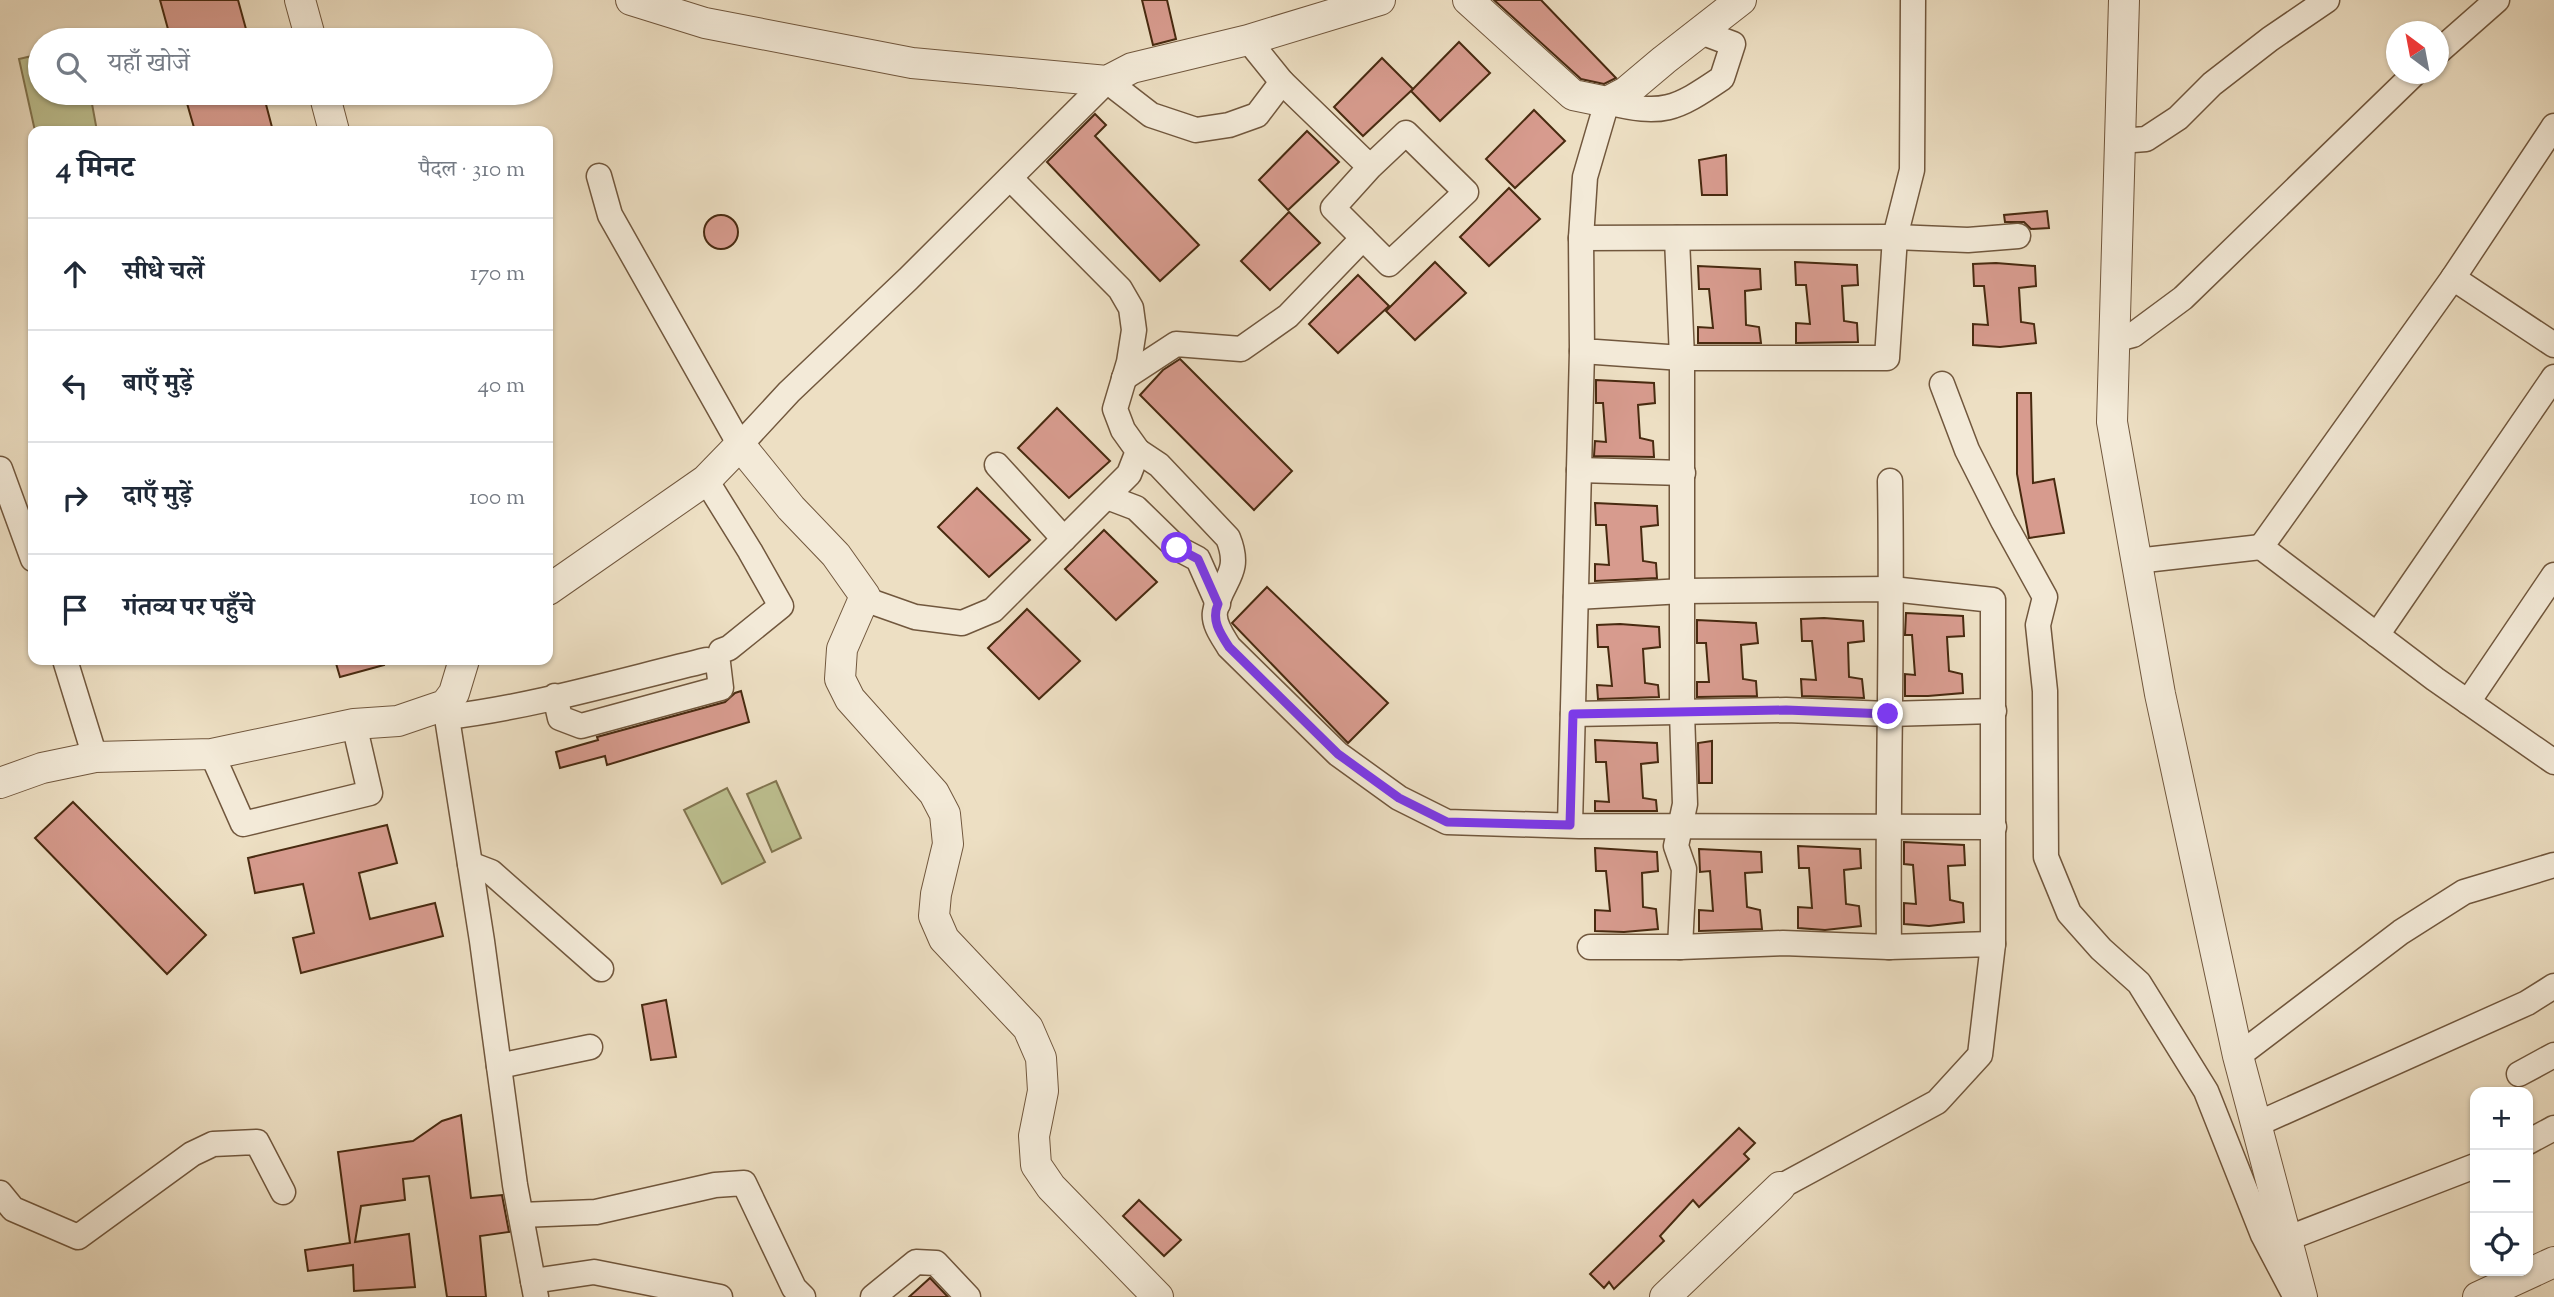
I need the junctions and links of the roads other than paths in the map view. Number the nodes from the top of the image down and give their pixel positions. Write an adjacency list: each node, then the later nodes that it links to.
1 (300, 0): 10 (street)
2 (631, 0): 13 (street)
3 (1381, 0): 11 (street)
4 (1468, 0): 16 (street)
5 (1913, 0): 25 (street)
6 (2124, 0): 20 (street)
7 (2327, 0): 20 (street)
8 (2497, 0): 12 (street)
9 (1722, 16): 16 (street); 16 (street)
10 (308, 28)
11 (1248, 40): 13 (street); 14 (street)
12 (2449, 42)
13 (1107, 81): 14 (street); 23 (street)
14 (1282, 82): 21 (street)
15 (2404, 84): 30 (street)
16 (1607, 102): 27 (street)
17 (327, 105): 18 (street)
18 (333, 126)
19 (2554, 126): 29 (street)
20 (2120, 141): 30 (street)
21 (1370, 167): 26 (street); 26 (street)
22 (599, 176): 37 (street)
23 (1010, 178): 35 (street); 37 (street)
24 (2018, 236): 25 (street)
25 (1895, 237): 28 (street); 33 (street)
26 (1363, 238): 35 (street)
27 (1581, 238): 28 (street); 32 (street)
28 (1677, 238): 33 (street)
29 (2453, 278): 31 (street); 48 (street)
30 (2114, 340): 49 (street)
31 (2554, 345)
32 (1582, 351): 33 (street); 41 (street)
33 (1682, 358): 42 (street)
34 (2554, 377): 57 (street)
35 (1124, 378): 38 (street)
36 (1942, 384): 107 (street)
37 (740, 445): 43 (street); 55 (street)
38 (1138, 452): 45 (street); 56 (street)
39 (997, 465): 46 (street)
40 (0, 469): 47 (street)
41 (1579, 470): 42 (street); 54 (street)
42 (1683, 473): 53 (street)
43 (706, 480): 51 (street); 58 (street)
44 (1890, 481): 52 (street)
45 (1107, 496): 46 (street); 56 (street)
46 (1064, 539): 55 (street)
47 (28, 545)
48 (2261, 547): 49 (street); 57 (street)
49 (2136, 561): 87 (street)
50 (2554, 575): 62 (street)
51 (553, 587)
52 (1892, 589): 53 (street); 64 (street); 67 (street)
53 (1683, 591): 54 (street); 65 (street)
54 (1576, 597): 66 (street)
55 (864, 599): 105 (street)
56 (1218, 604): 73 (street)
57 (2377, 635): 62 (street)
58 (721, 652)
59 (67, 665): 70 (street)
60 (462, 665): 63 (street)
61 (555, 696): 61 (street); 63 (street)
62 (2468, 702): 71 (street)
63 (446, 711): 68 (street); 77 (street)
64 (1994, 711): 67 (street); 76 (street)
65 (1682, 712): 66 (street); 67 (street); 74 (street)
66 (1573, 714): 73 (street)
67 (1888, 714): 75 (street)
68 (354, 724): 69 (street); 69 (street)
69 (212, 754): 70 (street)
70 (95, 757): 72 (street)
71 (2554, 762)
72 (0, 783)
73 (1570, 825): 74 (street)
74 (1680, 825): 75 (street); 81 (street)
75 (1888, 825): 76 (street); 82 (street)
76 (1994, 827): 79 (street)
77 (470, 864): 83 (street); 88 (street)
78 (2554, 865): 87 (street)
79 (1993, 944): 82 (street); 94 (street)
80 (1590, 947): 81 (street)
81 (1680, 947): 82 (street)
82 (1889, 947)
83 (601, 969)
84 (2554, 986): 90 (street)
85 (590, 1047): 88 (street)
86 (2554, 1055): 89 (street)
87 (2238, 1056): 90 (street)
88 (499, 1066): 97 (street)
89 (2519, 1074)
90 (2255, 1125): 98 (street)
91 (2554, 1128): 92 (street)
92 (2533, 1139)
93 (2470, 1168): 98 (street)
94 (1780, 1186): 106 (street)
95 (282, 1192): 96 (street)
96 (4, 1208)
97 (521, 1215): 100 (street); 102 (street)
98 (2286, 1239): 108 (street)
99 (2554, 1262): 109 (street)
100 (535, 1289): 101 (street)
101 (720, 1297)
102 (803, 1297)
103 (873, 1297): 104 (street)
104 (968, 1297)
105 (1158, 1297)
106 (1665, 1297)
107 (2295, 1297)
108 (2302, 1297)
109 (2479, 1297)

